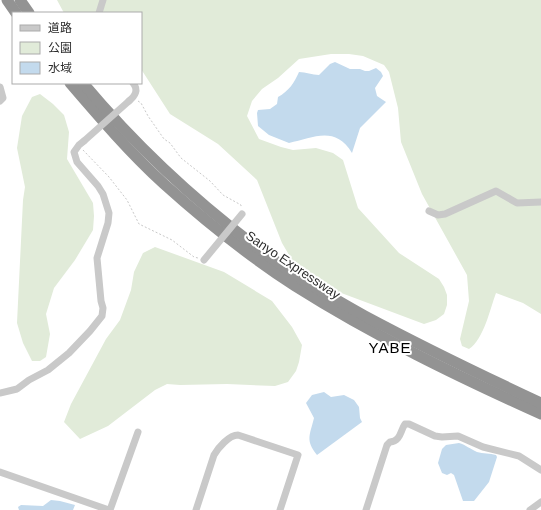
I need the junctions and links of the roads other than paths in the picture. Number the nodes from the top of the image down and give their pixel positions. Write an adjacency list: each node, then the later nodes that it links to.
1 (7, 0): 4 (highway)
2 (20, 0): 5 (highway)
3 (103, 0): 6 (street)
4 (15, 12)
5 (28, 12)
6 (99, 12)
7 (71, 84): 16 (highway, Sanyo Expressway)
8 (84, 84): 16 (highway, Sanyo Expressway)
9 (134, 84): 17 (street, bridge)
10 (0, 87): 11 (street)
11 (0, 101)
12 (541, 202): 13 (street)
13 (429, 211)
14 (242, 214): 15 (street, bridge)
15 (204, 260)
16 (402, 342): 18 (highway, Sanyo Expressway); 19 (highway, Sanyo Expressway)
17 (0, 393)
18 (541, 403)
19 (541, 414)
20 (138, 432): 24 (street)
21 (541, 470): 27 (street)
22 (0, 472): 24 (street)
23 (541, 502): 28 (street)
24 (109, 510)
25 (196, 510): 26 (street)
26 (280, 510)
27 (366, 510)
28 (530, 510)

